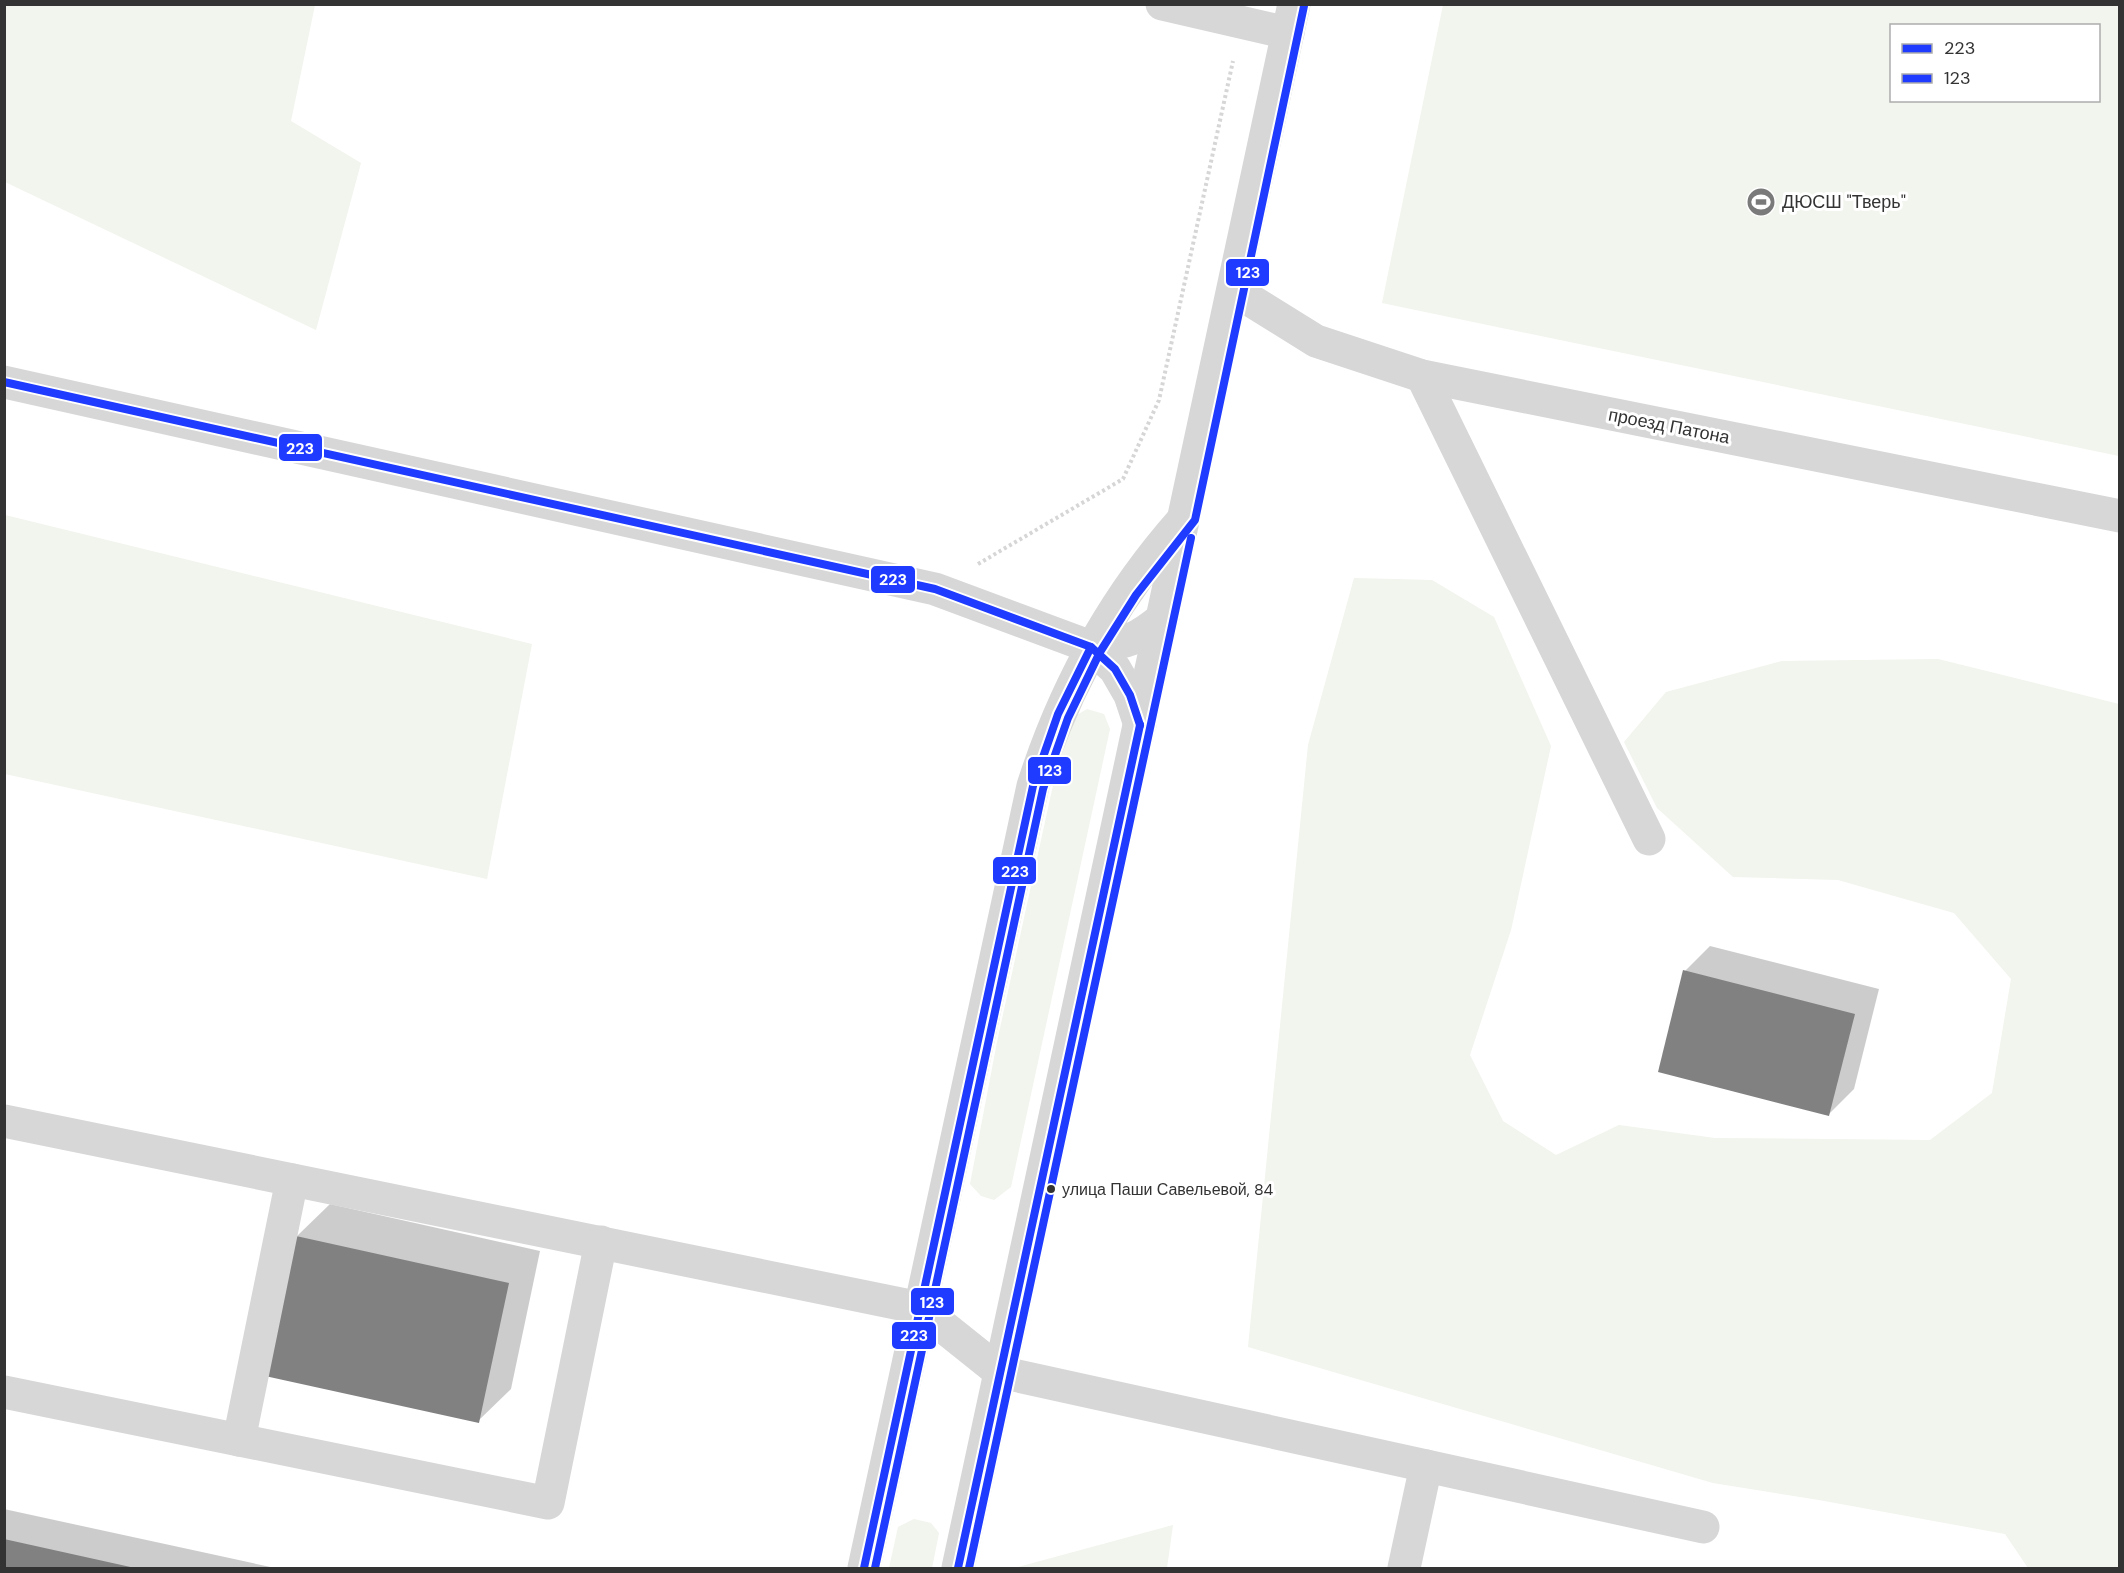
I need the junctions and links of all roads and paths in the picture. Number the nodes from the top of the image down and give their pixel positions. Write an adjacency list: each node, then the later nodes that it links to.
1 (1162, 4): 3 (street)
2 (1291, 19): 3 (street); 4 (street)
3 (1242, 22): 9 (path)
4 (1234, 290): 5 (street, проезд Патона); 8 (street)
5 (1422, 376): 7 (street, проезд Патона); 13 (street)
6 (4, 382): 9 (street)
7 (2120, 516)
8 (1185, 517): 10 (street); 11 (street)
9 (935, 589): 11 (street)
10 (1163, 618): 11 (street); 12 (street)
11 (1091, 647): 12 (street); 17 (street)
12 (1140, 725): 18 (street)
13 (1649, 839)
14 (4, 1121): 15 (street)
15 (292, 1180): 16 (street); 20 (street)
16 (601, 1242): 17 (street); 20 (street)
17 (920, 1308): 18 (street); 23 (street)
18 (1000, 1372): 21 (street); 24 (street)
19 (4, 1392): 20 (street)
20 (239, 1440)
21 (1426, 1466): 22 (street); 25 (street)
22 (1703, 1527)
23 (864, 1569)
24 (958, 1569)
25 (1404, 1569)

